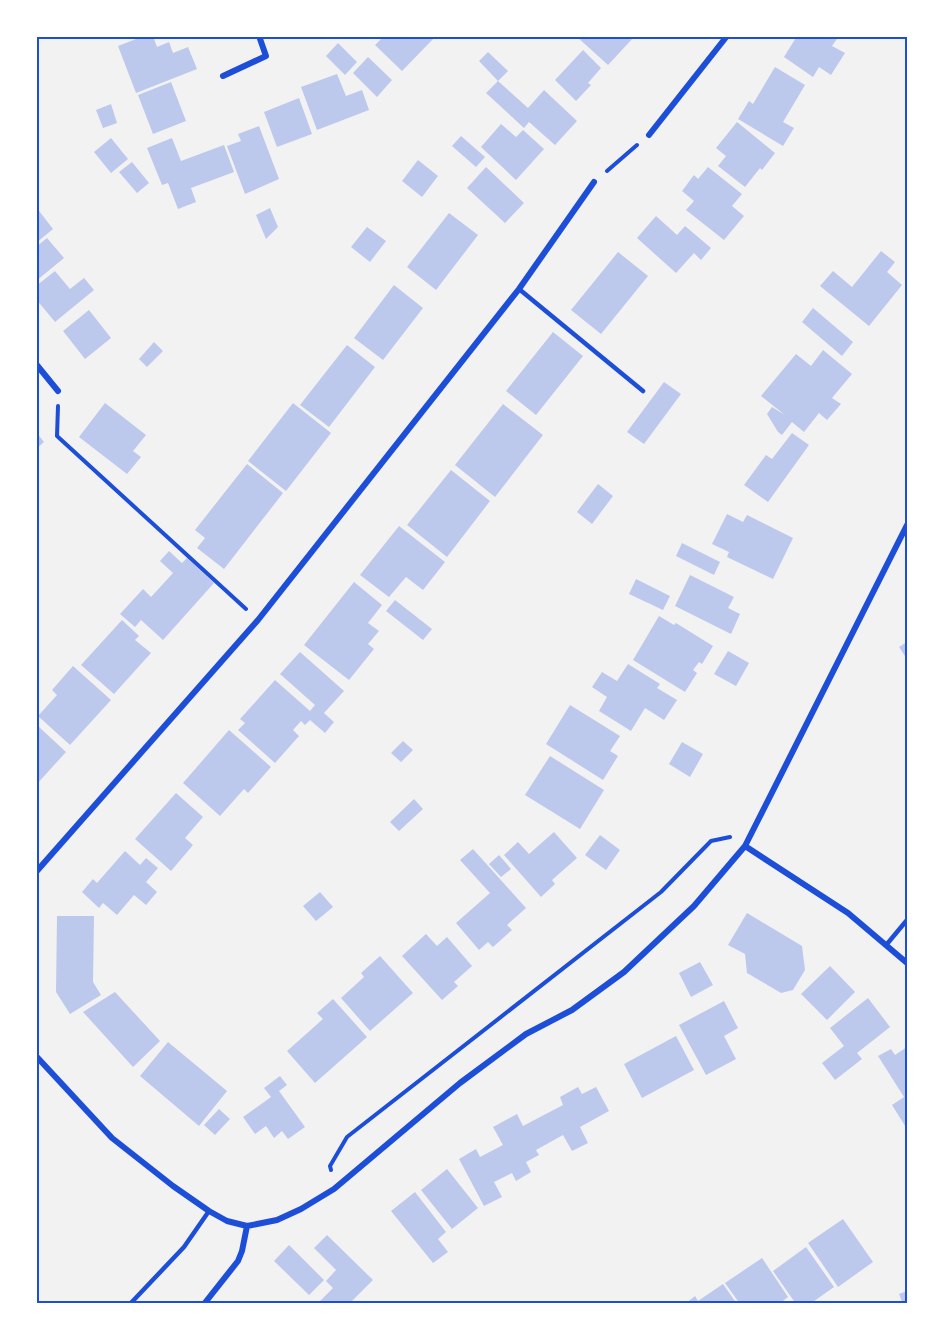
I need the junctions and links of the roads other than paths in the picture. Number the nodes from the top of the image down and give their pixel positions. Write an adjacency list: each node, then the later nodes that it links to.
1 (259, 36): 3 (street)
2 (727, 36): 4 (street)
3 (223, 76)
4 (649, 135)
5 (594, 182): 6 (street)
6 (519, 289): 9 (lane); 12 (street)
7 (36, 364): 8 (street)
8 (58, 391)
9 (643, 391)
10 (907, 525): 11 (street)
11 (746, 846): 14 (street); 18 (street)
12 (36, 872)
13 (907, 921): 14 (lane)
14 (887, 944): 15 (street)
15 (907, 963)
16 (36, 1056): 17 (street)
17 (209, 1211): 18 (street); 19 (lane)
18 (247, 1226): 20 (street)
19 (130, 1304)
20 (204, 1304)

